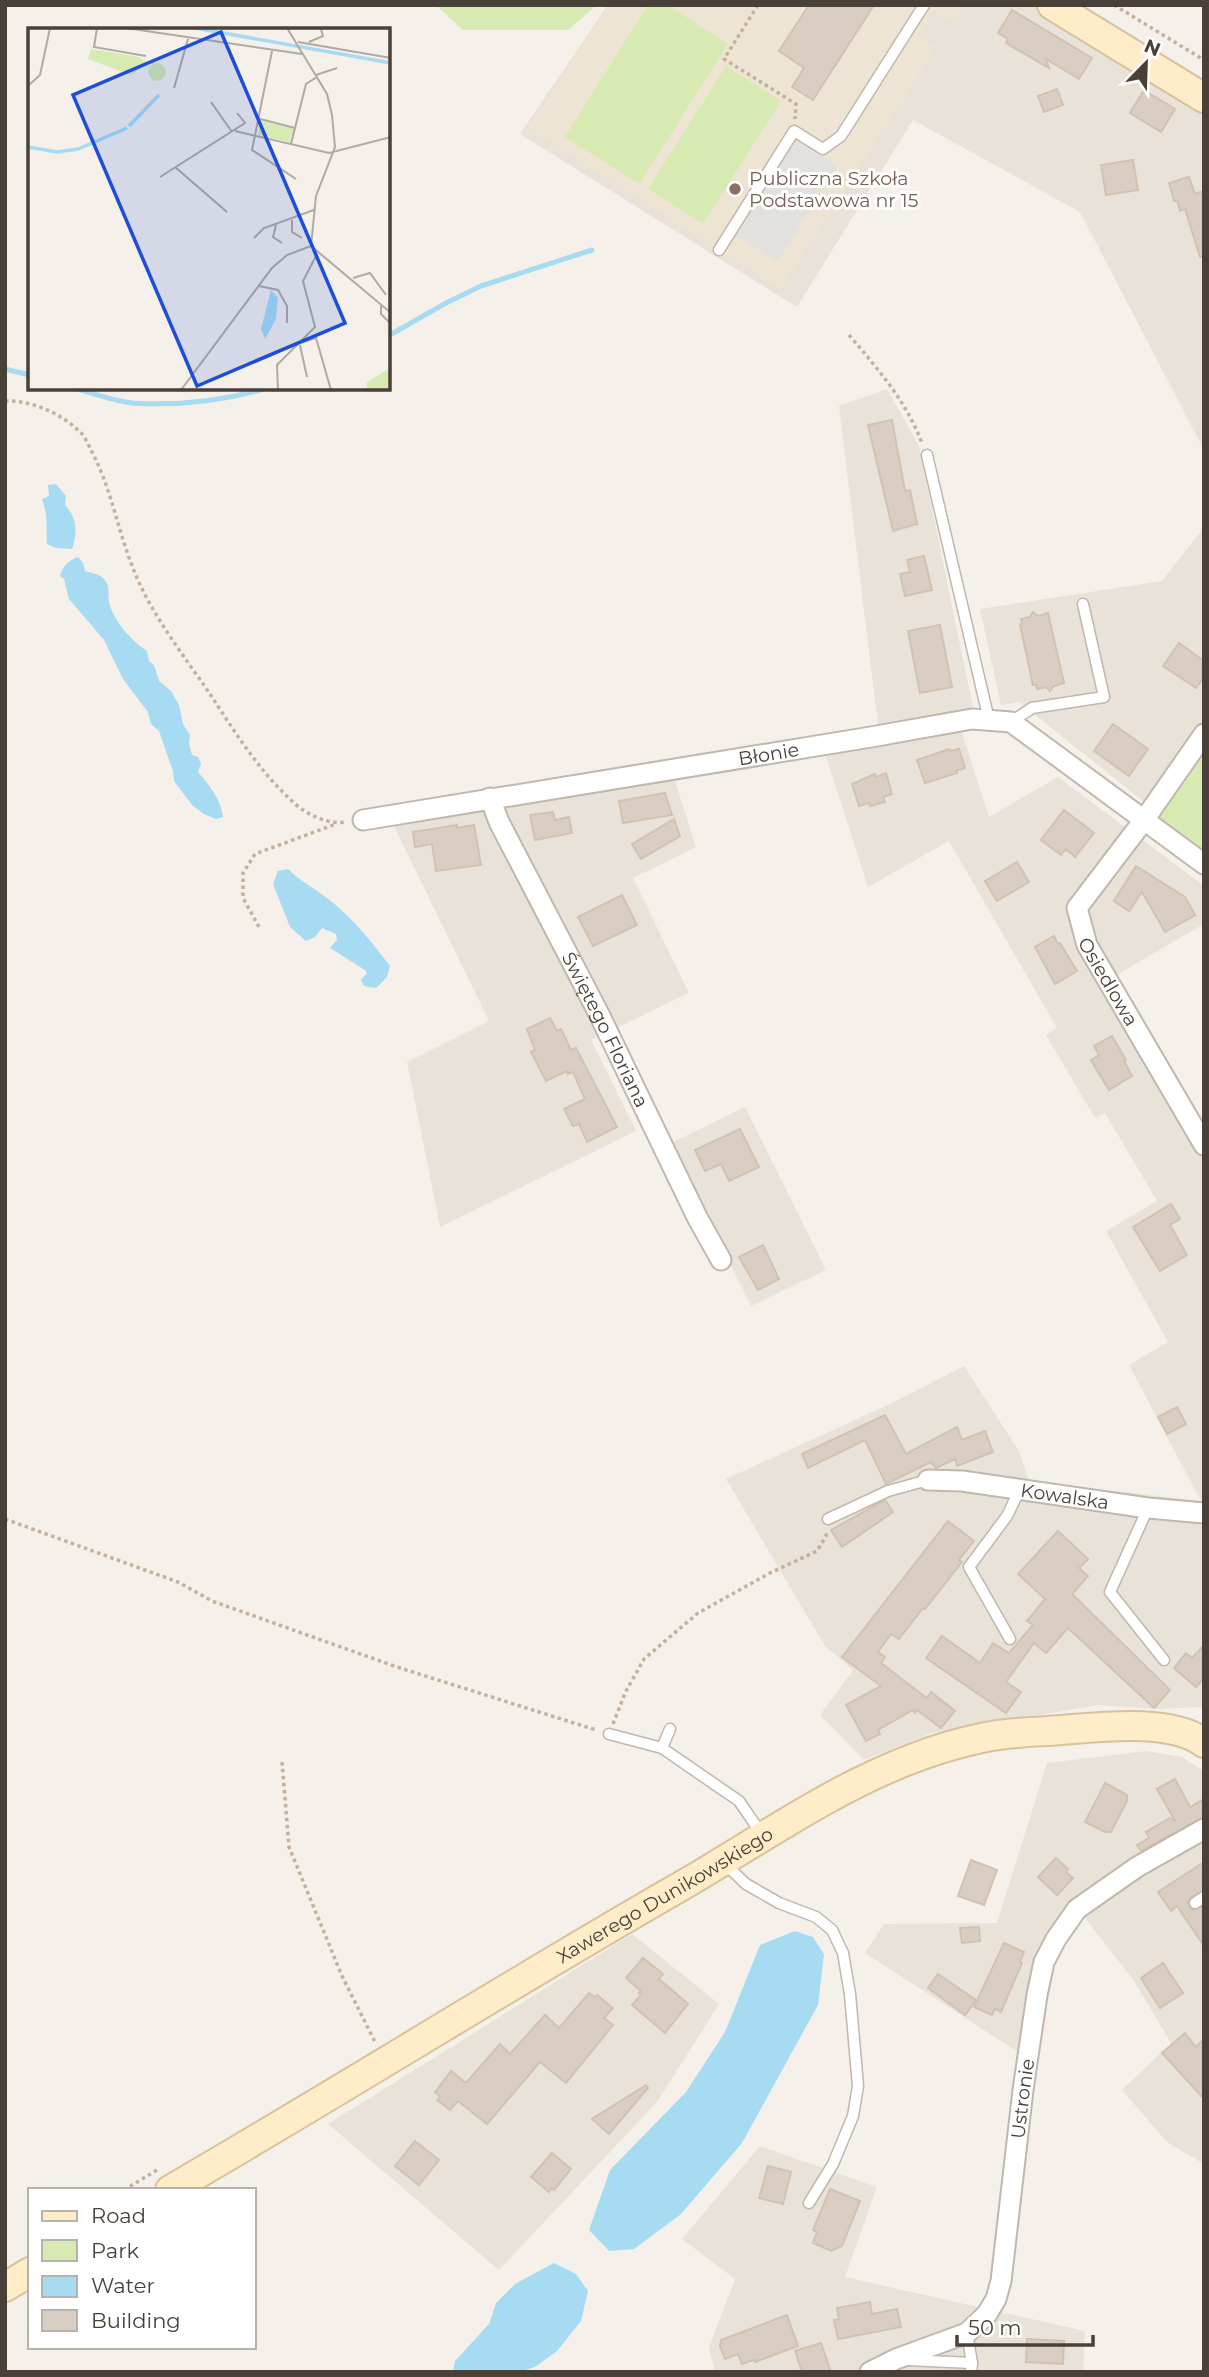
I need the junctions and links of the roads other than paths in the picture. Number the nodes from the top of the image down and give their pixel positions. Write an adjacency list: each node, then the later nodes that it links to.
1 (924, 5): 4 (lane)
2 (1052, 5): 3 (main road)
3 (1204, 98)
4 (719, 250)
5 (927, 455): 7 (lane)
6 (1083, 604): 8 (lane)
7 (989, 720): 8 (street, Błonie); 10 (street, Błonie)
8 (1011, 722): 12 (street)
9 (1204, 734): 12 (street)
10 (489, 798): 11 (street, Błonie); 15 (street, Świętego Floriana)
11 (363, 820)
12 (1143, 820): 13 (street); 14 (street, Osiedlowa)
13 (1204, 864)
14 (1204, 1145)
15 (721, 1260)
16 (928, 1480): 17 (street, Kowalska); 20 (lane)
17 (1019, 1491): 18 (street, Kowalska); 21 (lane)
18 (1148, 1508): 19 (street, Kowalska); 22 (lane)
19 (1204, 1513)
20 (828, 1519)
21 (1010, 1639)
22 (1164, 1660)
23 (670, 1729): 26 (lane)
24 (609, 1734): 26 (lane)
25 (1202, 1738): 28 (main road, Xawerego Dunikowskiego)
26 (662, 1748): 28 (lane)
27 (1204, 1829): 34 (street, Ustronie)
28 (763, 1837): 29 (main road, Xawerego Dunikowskiego)
29 (722, 1862): 30 (main road, Xawerego Dunikowskiego); 31 (lane)
30 (173, 2188)
31 (809, 2203)
32 (28, 2273): 33 (main road)
33 (5, 2287)
34 (967, 2333): 35 (street, Ustronie); 36 (lane)
35 (896, 2359): 36 (lane); 37 (street, Ustronie)
36 (971, 2368)
37 (870, 2372)

